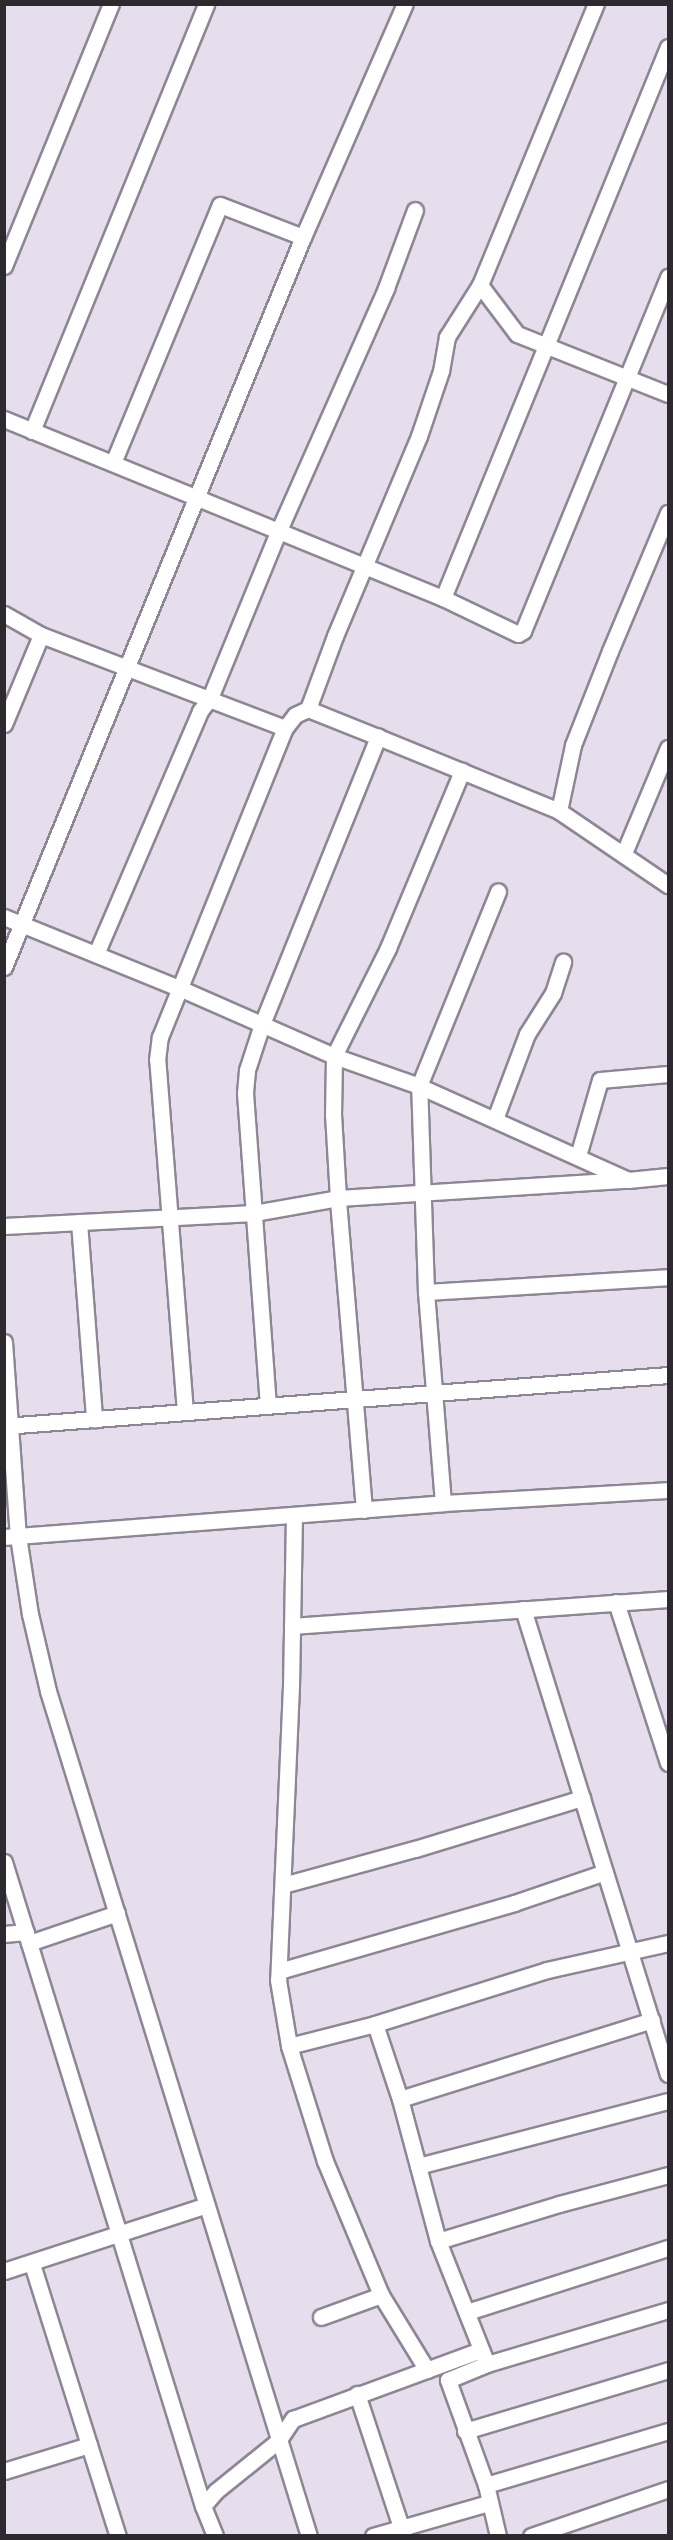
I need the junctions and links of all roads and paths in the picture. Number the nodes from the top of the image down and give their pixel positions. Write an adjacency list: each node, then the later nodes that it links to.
1 (111, 4): 8 (street)
2 (206, 4): 16 (street)
3 (405, 4): 7 (street)
4 (596, 4): 10 (street)
5 (669, 47): 12 (street)
6 (415, 210): 20 (street)
7 (303, 237): 17 (street); 18 (street)
8 (4, 266)
9 (669, 277): 11 (street)
10 (480, 285): 12 (street); 21 (street)
11 (663, 302): 13 (street)
12 (545, 345): 13 (street); 22 (street)
13 (627, 378): 14 (street); 22 (street)
14 (669, 394)
15 (4, 418): 16 (street)
16 (32, 431): 17 (street)
17 (113, 462): 18 (street)
18 (196, 497): 20 (street); 25 (street)
19 (669, 513): 33 (street)
20 (279, 530): 21 (street); 26 (street)
21 (364, 567): 22 (street); 27 (street)
22 (443, 598)
23 (4, 614): 24 (street)
24 (41, 635): 25 (street); 28 (street)
25 (128, 667): 26 (street); 38 (street)
26 (210, 699): 29 (street); 39 (street)
27 (308, 709): 29 (street); 30 (street)
28 (4, 724)
29 (285, 728): 42 (street)
30 (378, 737): 32 (street); 43 (street)
31 (669, 748): 34 (street)
32 (462, 771): 33 (street); 44 (street)
33 (560, 811): 34 (street)
34 (624, 853): 35 (street)
35 (669, 885)
36 (498, 891): 46 (street)
37 (4, 917): 38 (street)
38 (22, 924): 39 (street); 41 (street)
39 (96, 954): 42 (street)
40 (563, 962): 47 (street)
41 (4, 967)
42 (179, 988): 43 (street); 54 (street)
43 (262, 1024): 44 (street); 53 (street)
44 (334, 1056): 46 (street); 52 (street)
45 (669, 1074): 48 (street)
46 (419, 1086): 47 (street); 51 (street)
47 (495, 1119): 48 (street)
48 (578, 1156): 50 (street)
49 (669, 1176): 50 (street)
50 (628, 1180): 51 (street)
51 (421, 1192): 52 (street); 58 (street)
52 (338, 1198): 53 (street); 62 (street)
53 (254, 1213): 54 (street); 63 (street)
54 (169, 1217): 55 (street); 64 (street)
55 (79, 1222): 56 (street); 65 (street)
56 (4, 1226)
57 (669, 1277): 58 (street)
58 (426, 1292): 61 (street)
59 (4, 1342): 66 (street)
60 (669, 1375): 61 (street)
61 (436, 1393): 62 (street); 68 (street)
62 (354, 1399): 63 (street); 69 (street)
63 (268, 1406): 64 (street)
64 (185, 1412): 65 (street)
65 (94, 1419): 66 (street)
66 (8, 1425): 71 (street)
67 (669, 1490): 68 (street)
68 (444, 1503): 69 (street)
69 (364, 1510): 70 (street)
70 (294, 1515): 71 (street); 75 (street)
71 (11, 1536): 81 (street)
72 (669, 1599): 73 (street)
73 (616, 1602): 74 (street); 76 (street)
74 (523, 1609): 75 (street); 77 (street)
75 (292, 1626): 80 (street)
76 (669, 1763)
77 (582, 1798): 79 (street); 80 (street)
78 (4, 1862): 83 (street)
79 (605, 1872): 85 (street); 86 (street)
80 (283, 1885): 86 (street)
81 (117, 1913): 83 (street); 95 (street)
82 (4, 1934): 83 (street)
83 (28, 1938): 96 (street)
84 (669, 1943): 85 (street)
85 (630, 1952): 87 (street); 88 (street)
86 (279, 1971): 89 (street)
87 (652, 2020): 90 (street); 91 (street)
88 (375, 2024): 89 (street); 91 (street)
89 (289, 2046): 101 (street)
90 (669, 2073)
91 (400, 2099): 93 (street)
92 (669, 2101): 93 (street)
93 (418, 2166): 97 (street)
94 (669, 2175): 97 (street)
95 (207, 2205): 96 (street); 111 (street)
96 (120, 2235): 99 (street); 117 (street)
97 (438, 2241): 103 (street)
98 (669, 2248): 103 (street)
99 (32, 2264): 100 (street); 112 (street)
100 (4, 2271)
101 (381, 2295): 104 (street); 106 (street)
102 (669, 2310): 105 (street)
103 (467, 2313): 105 (street)
104 (321, 2317)
105 (484, 2357): 106 (street); 110 (street)
106 (427, 2370): 108 (street)
107 (669, 2370): 110 (street)
108 (357, 2394): 111 (street); 118 (street)
109 (669, 2431): 114 (street)
110 (465, 2432): 114 (street)
111 (278, 2441): 117 (street); 121 (street)
112 (89, 2445): 113 (street); 119 (street)
113 (4, 2470)
114 (486, 2485): 116 (street)
115 (669, 2489): 124 (street)
116 (488, 2503): 118 (street); 123 (street)
117 (203, 2506): 120 (street)
118 (403, 2531): 122 (street)
119 (117, 2535)
120 (215, 2535)
121 (309, 2535)
122 (373, 2535)
123 (498, 2535)
124 (531, 2535)

